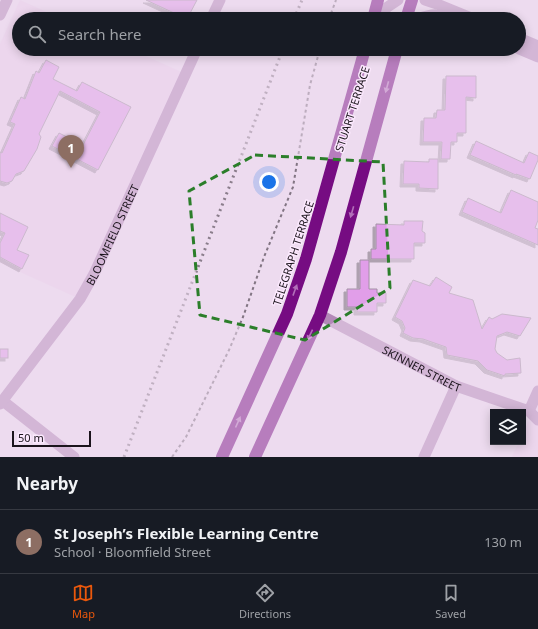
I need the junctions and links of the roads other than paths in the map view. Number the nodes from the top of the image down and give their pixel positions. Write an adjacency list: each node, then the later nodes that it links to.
1 (7, 0): 12 (street)
2 (220, 0): 7 (street)
3 (378, 0): 8 (highway)
4 (398, 0): 9 (street)
5 (412, 0): 10 (highway)
6 (425, 0): 11 (street)
7 (214, 12)
8 (375, 12)
9 (384, 12)
10 (408, 12)
11 (457, 12)
12 (0, 15)
13 (526, 41): 14 (street)
14 (538, 46)
15 (526, 51): 20 (street)
16 (194, 56): 25 (street, BLOOMFIELD STREET)
17 (363, 56): 21 (highway, TELEGRAPH TERRACE)
18 (369, 56): 21 (street, STUART TERRACE)
19 (395, 56): 22 (highway, one-way to 22)
20 (538, 57)
21 (332, 169): 29 (highway, TELEGRAPH TERRACE, one-way to 21)
22 (320, 315): 23 (street, SKINNER STREET); 30 (highway, one-way to 30)
23 (456, 386): 26 (street, SKINNER STREET); 31 (street)
24 (538, 391): 26 (street)
25 (2, 403): 28 (street)
26 (529, 411): 27 (street)
27 (538, 420)
28 (74, 457)
29 (222, 457)
30 (255, 457)
31 (424, 457)

